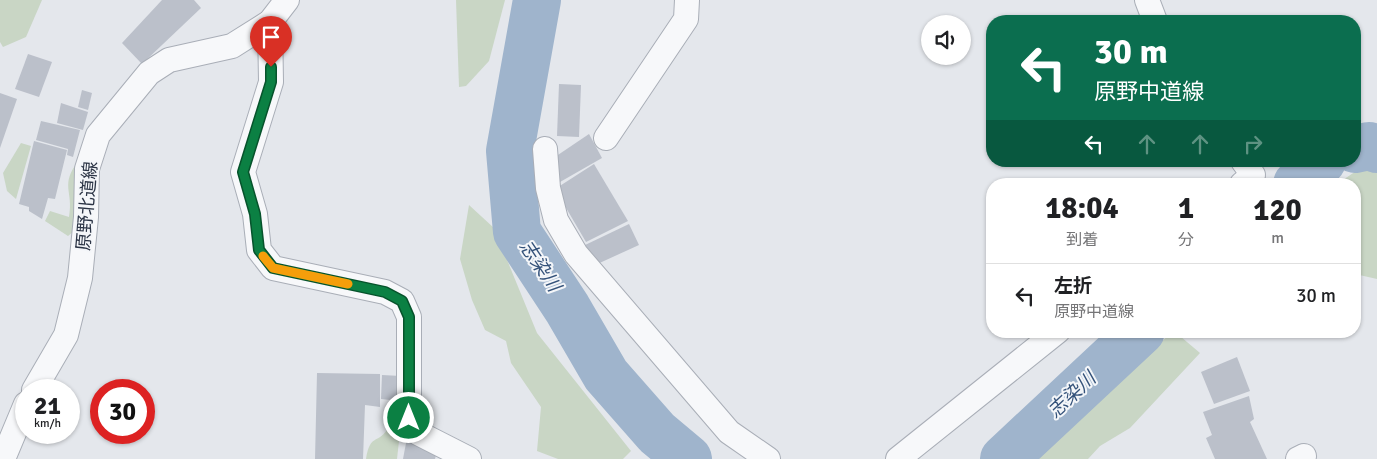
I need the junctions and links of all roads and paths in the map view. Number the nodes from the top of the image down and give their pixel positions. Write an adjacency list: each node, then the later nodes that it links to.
1 (287, 0): 5 (street, 原野北道線)
2 (687, 0): 6 (street)
3 (1147, 0): 4 (street)
4 (1152, 15)
5 (270, 22): 9 (street, 原野北道線); 12 (street)
6 (606, 138)
7 (545, 149): 13 (street)
8 (1049, 338): 14 (street)
9 (40, 379)
10 (15, 430): 11 (street)
11 (3, 459)
12 (470, 459)
13 (768, 459)
14 (898, 459)

